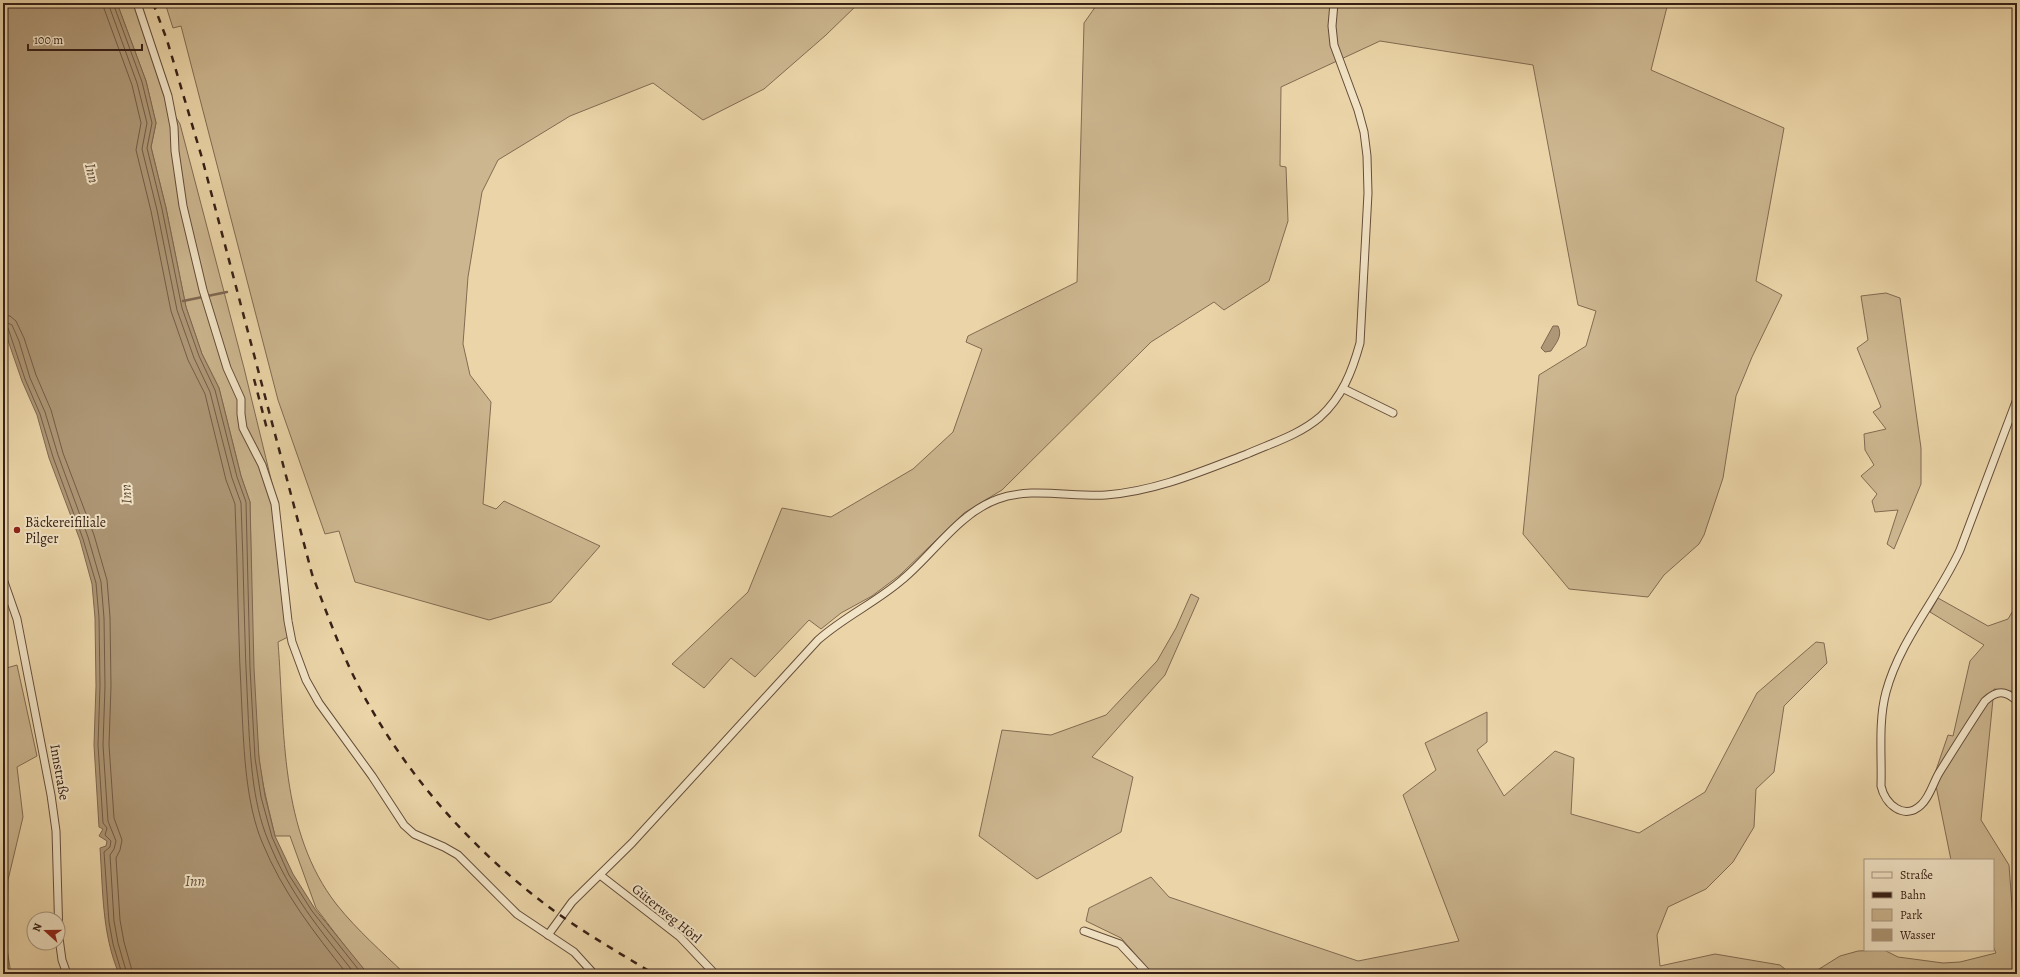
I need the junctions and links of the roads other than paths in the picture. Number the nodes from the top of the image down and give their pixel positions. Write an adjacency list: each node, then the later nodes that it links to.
1 (137, 3): 10 (street)
2 (1334, 3): 3 (street)
3 (1344, 389): 5 (street); 8 (street)
4 (2017, 399): 7 (street)
5 (1393, 413)
6 (3, 579): 11 (street, Innstraße)
7 (2017, 701)
8 (600, 875): 10 (street); 13 (street, Güterweg Hörl)
9 (1084, 931): 14 (street)
10 (548, 935): 12 (street)
11 (67, 974)
12 (594, 974)
13 (715, 974)
14 (1148, 974)

